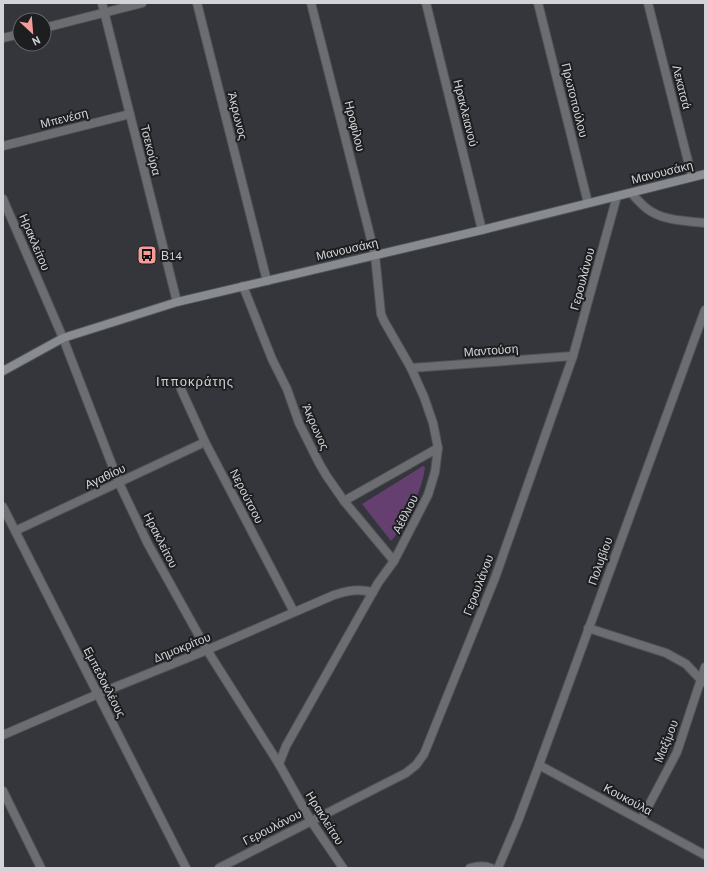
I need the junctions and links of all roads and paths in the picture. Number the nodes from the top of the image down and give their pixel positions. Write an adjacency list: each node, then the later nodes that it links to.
1 (102, 3): 8 (street, Τσεκούρα)
2 (142, 3): 8 (street)
3 (197, 3): 21 (street, Άκρωνος)
4 (311, 3): 20 (street, Ηροφίλου)
5 (426, 3): 19 (street, Ηρακλειανού)
6 (538, 3): 17 (street, Πρωτοπούλου)
7 (648, 3): 13 (street, Λεκατσά)
8 (105, 12): 9 (street); 10 (street, Τσεκούρα)
9 (52, 26)
10 (130, 114): 11 (street, Μπενέση); 23 (street, Τσεκούρα)
11 (3, 146)
12 (705, 174): 13 (street, Μανουσάκη)
13 (692, 177): 14 (street, Μανουσάκη)
14 (631, 193): 15 (street, Μανουσάκη); 18 (street)
15 (617, 196): 17 (street, Μανουσάκη); 26 (street, Γερουλάνου)
16 (3, 199): 25 (street, Ηρακλείτου)
17 (588, 203): 19 (street, Μανουσάκη)
18 (705, 223)
19 (482, 230): 20 (street, Μανουσάκη)
20 (375, 255): 21 (street, Μανουσάκη); 27 (street, Αέθλιου)
21 (267, 281): 22 (street, Μανουσάκη)
22 (243, 286): 23 (street, Μανουσάκη); 33 (street, Άκρωνος)
23 (177, 302): 25 (street, Μανουσάκη)
24 (705, 310): 39 (street, Πολυβίου)
25 (63, 338): 28 (street, Μανουσάκη); 32 (street, Ηρακλείτου)
26 (573, 356): 27 (street, Μαντούση); 49 (street, Γερουλάνου)
27 (411, 368): 31 (street, Αέθλιου)
28 (3, 371)
29 (181, 389): 30 (street, Νερούτσου)
30 (205, 442): 32 (street, Αγαθίου); 38 (street, Νερούτσου)
31 (438, 448): 33 (street); 36 (street, Αέθλιου)
32 (119, 483): 35 (street, Αγαθίου); 40 (street, Ηρακλείτου)
33 (344, 501): 36 (street, Άκρωνος)
34 (3, 508): 35 (street, Εμπεδοκλέους)
35 (15, 531): 43 (street, Εμπεδοκλέους)
36 (394, 561): 37 (street, Αέθλιου)
37 (373, 592): 38 (street, Δημοκρίτου); 45 (street, Αέθλιου)
38 (294, 612): 40 (street, Δημοκρίτου)
39 (588, 628): 42 (street); 46 (street, Πολυβίου)
40 (207, 650): 43 (street, Δημοκρίτου); 45 (street, Ηρακλείτου)
41 (705, 667): 42 (street, Μαξίμου)
42 (703, 682): 48 (street, Μαξίμου)
43 (98, 694): 44 (street, Δημοκρίτου); 52 (street, Εμπεδοκλέους)
44 (3, 735)
45 (279, 764): 49 (street, Ηρακλείτου)
46 (539, 765): 48 (street, Κουκούλα); 57 (street, Πολυβίου)
47 (3, 791): 51 (street)
48 (641, 820): 50 (street, Κουκούλα)
49 (311, 821): 53 (street, Γερουλάνου); 54 (street, Ηρακλείτου)
50 (705, 855)
51 (41, 868)
52 (186, 868)
53 (219, 868)
54 (343, 868)
55 (470, 868): 56 (street)
56 (491, 868)
57 (498, 868)

